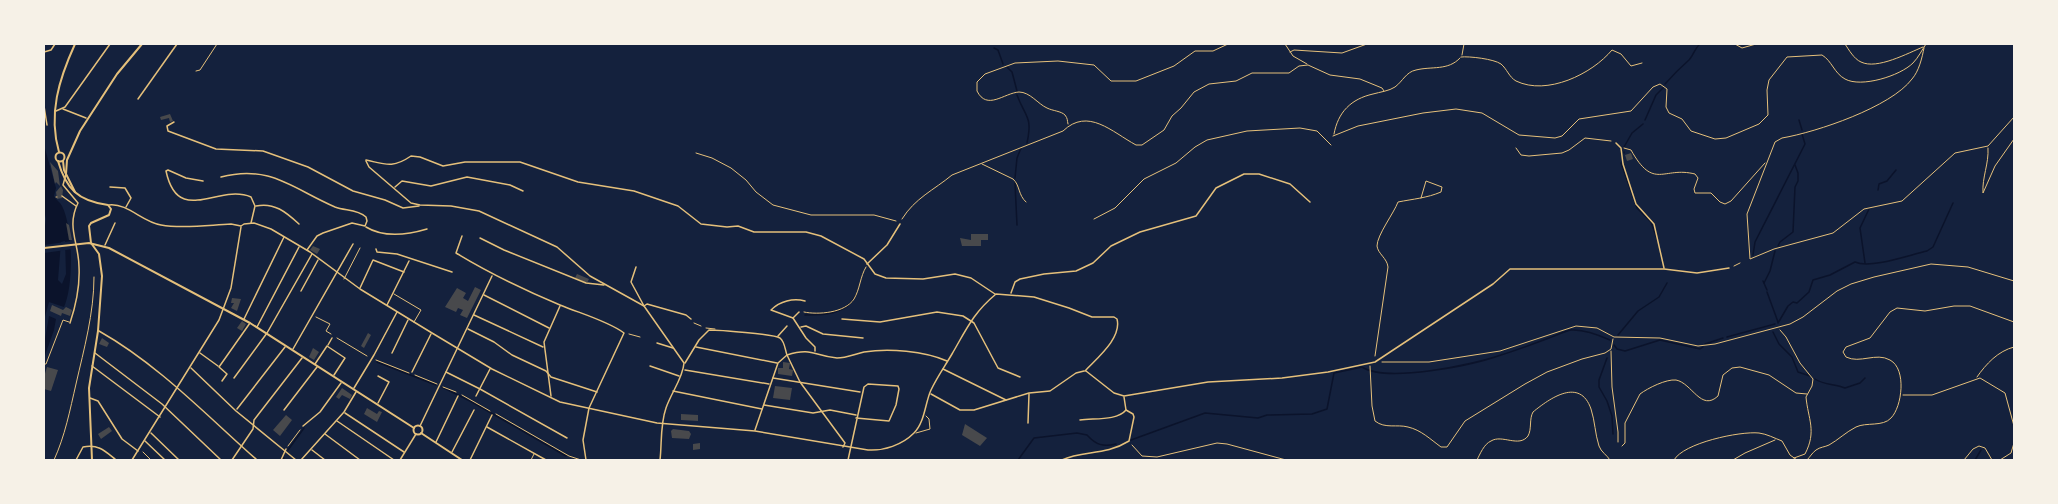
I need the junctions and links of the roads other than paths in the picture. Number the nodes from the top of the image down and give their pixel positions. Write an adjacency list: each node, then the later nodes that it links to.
1 (55, 44): 6 (street)
2 (75, 44): 10 (main road)
3 (110, 44): 9 (street)
4 (142, 44): 11 (main road)
5 (177, 44): 7 (street)
6 (44, 52)
7 (138, 99)
8 (44, 106): 13 (street)
9 (63, 108): 10 (street); 11 (street)
10 (55, 111): 16 (main road)
11 (88, 119): 15 (main road)
12 (174, 122): 30 (street)
13 (47, 125)
14 (1616, 143): 58 (street)
15 (72, 147): 16 (main road); 17 (main road)
16 (61, 152): 17 (main road); 18 (main road)
17 (65, 158): 18 (main road); 19 (main road); 19 (main road)
18 (58, 160): 21 (main road)
19 (66, 174): 21 (street); 26 (main road)
20 (221, 177): 39 (street)
21 (64, 179): 26 (main road); 32 (street)
22 (203, 181): 31 (street)
23 (110, 187): 33 (street)
24 (394, 188): 25 (street); 30 (street); 55 (street)
25 (523, 191)
26 (75, 192): 29 (main road)
27 (62, 196): 32 (street)
28 (1310, 202): 69 (street)
29 (108, 205): 33 (street); 44 (main road)
30 (420, 205): 64 (street)
31 (255, 206): 35 (street); 36 (street)
32 (77, 207): 86 (street)
33 (125, 207): 38 (street)
34 (115, 223): 46 (street)
35 (251, 223): 38 (street); 42 (street)
36 (299, 224)
37 (900, 224): 55 (street)
38 (241, 226): 75 (street)
39 (365, 226): 40 (street); 51 (street)
40 (427, 229)
41 (462, 236): 62 (street)
42 (284, 237): 47 (street); 82 (street)
43 (480, 237): 64 (street)
44 (89, 243): 46 (main road); 48 (main road); 95 (main road)
45 (353, 244): 59 (street)
46 (104, 246): 75 (main road)
47 (299, 246): 51 (street); 89 (street)
48 (44, 248)
49 (360, 248): 63 (lane)
50 (376, 249): 54 (street)
51 (306, 250): 52 (street)
52 (312, 254): 53 (street); 96 (street)
53 (318, 259): 59 (street); 66 (street)
54 (409, 260): 60 (street); 61 (street)
55 (867, 265): 68 (street)
56 (636, 267): 74 (street)
57 (1729, 268): 58 (street)
58 (1664, 269): 151 (street)
59 (336, 272): 63 (street); 108 (street)
60 (404, 272): 65 (street); 67 (street)
61 (452, 272)
62 (493, 275): 70 (street); 72 (street)
63 (345, 279): 65 (street)
64 (605, 284): 74 (street)
65 (360, 289): 73 (street)
66 (301, 291)
67 (394, 294): 73 (street); 85 (lane)
68 (996, 294): 69 (street); 84 (street)
69 (1011, 294): 127 (street)
70 (483, 295): 78 (street); 91 (street)
71 (805, 301): 79 (street)
72 (560, 305): 91 (street); 145 (street)
73 (387, 306): 76 (street)
74 (644, 306): 83 (street); 106 (street)
75 (224, 308): 82 (main road); 111 (street)
76 (397, 312): 80 (street); 143 (street)
77 (799, 312): 79 (street)
78 (473, 314): 90 (street); 105 (street)
79 (793, 318): 93 (street)
80 (409, 319): 85 (street); 112 (street)
81 (842, 319): 84 (street)
82 (244, 320): 87 (main road)
83 (691, 320)
84 (970, 320): 115 (street); 135 (street)
85 (414, 322): 97 (street)
86 (70, 323): 118 (lane)
87 (250, 323): 89 (main road); 123 (street)
88 (787, 326): 98 (street)
89 (257, 327): 96 (main road)
90 (467, 328): 107 (street); 130 (street)
91 (550, 328): 105 (street)
92 (706, 328): 94 (lane)
93 (800, 328): 100 (street); 109 (street)
94 (717, 330): 98 (street); 104 (street)
95 (98, 331): 110 (main road); 141 (street)
96 (267, 333): 102 (main road); 136 (street)
97 (432, 333): 107 (street); 128 (street)
98 (778, 337): 113 (street)
99 (332, 338): 103 (street)
100 (863, 338)
101 (657, 343): 106 (street)
102 (286, 346): 108 (main road); 163 (street)
103 (327, 346): 120 (street); 131 (street)
104 (695, 346): 116 (street); 117 (street)
105 (544, 347): 130 (street)
106 (675, 348): 116 (street)
107 (458, 349): 124 (street); 129 (street)
108 (293, 350): 114 (main road)
109 (814, 352): 113 (street); 115 (street)
110 (94, 353): 119 (main road); 157 (street)
111 (199, 353): 122 (street); 123 (street)
112 (392, 353)
113 (787, 355): 117 (street); 139 (street)
114 (303, 357): 120 (main road); 174 (street)
115 (947, 361): 125 (street)
116 (684, 363): 126 (street)
117 (778, 363): 134 (street)
118 (44, 364)
119 (92, 366): 152 (main road); 169 (street)
120 (316, 366): 131 (main road); 159 (street)
121 (650, 366): 133 (street)
122 (190, 367): 141 (street); 163 (street)
123 (219, 367): 137 (street)
124 (490, 368): 142 (street); 153 (street)
125 (942, 369): 148 (street); 154 (street)
126 (684, 370): 133 (street); 140 (street)
127 (1085, 371): 147 (street); 151 (street)
128 (412, 372)
129 (445, 372): 142 (street); 176 (street)
130 (549, 374): 145 (street); 153 (street)
131 (333, 376): 138 (main road)
132 (378, 376): 155 (street)
133 (680, 377): 144 (street)
134 (772, 377): 139 (street); 140 (street)
135 (1020, 377)
136 (234, 378)
137 (222, 381)
138 (342, 382): 143 (main road); 175 (street)
139 (800, 382): 146 (street); 165 (street)
140 (770, 384): 156 (street)
141 (178, 387): 157 (street); 189 (street)
142 (480, 389): 150 (street); 185 (street)
143 (355, 390): 155 (main road); 164 (street)
144 (672, 391): 158 (street); 173 (street)
145 (597, 392): 161 (street)
146 (862, 392): 167 (street); 167 (street)
147 (1029, 393): 154 (street); 172 (street)
148 (930, 394): 154 (street); 168 (street)
149 (458, 396): 187 (street)
150 (476, 396)
151 (1124, 396): 162 (street)
152 (90, 398): 188 (main road); 193 (street)
153 (550, 398): 161 (street)
154 (1006, 400)
155 (377, 404): 178 (main road)
156 (763, 405): 158 (street); 165 (street)
157 (166, 408): 169 (street); 204 (street)
158 (762, 409): 179 (street)
159 (284, 410)
160 (474, 410): 196 (street)
161 (588, 410): 173 (street); 218 (street)
162 (1126, 410): 171 (street); 223 (street)
163 (236, 411): 174 (street)
164 (344, 412): 170 (street); 195 (street)
165 (823, 412): 167 (street); 190 (street)
166 (492, 416): 177 (street)
167 (856, 416): 191 (street)
168 (923, 416): 182 (street); 182 (lane)
169 (160, 417): 180 (street)
170 (336, 420): 183 (street); 212 (street)
171 (1080, 420)
172 (1028, 423)
173 (662, 424): 179 (street); 219 (street)
174 (253, 425): 189 (street); 194 (street)
175 (303, 426)
176 (420, 426): 178 (main road); 181 (main road)
177 (487, 427): 197 (street); 215 (street)
178 (414, 428): 184 (main road)
179 (755, 431): 190 (street)
180 (150, 433): 186 (street); 203 (street)
181 (421, 433): 184 (main road); 187 (main road)
182 (914, 433): 191 (street)
183 (324, 434): 192 (street); 211 (street)
184 (416, 434): 195 (street)
185 (567, 438)
186 (145, 440): 193 (street); 202 (street)
187 (436, 443): 196 (main road)
188 (91, 446): 198 (street); 199 (main road); 200 (street)
189 (241, 446): 205 (street); 206 (street)
190 (843, 447): 191 (street)
191 (850, 448): 222 (street)
192 (310, 449): 209 (street); 210 (street)
193 (139, 450): 201 (street)
194 (285, 451): 207 (street); 208 (street)
195 (404, 452): 213 (street)
196 (452, 453): 214 (main road)
197 (534, 453): 216 (lane); 217 (street)
198 (76, 460)
199 (92, 460)
200 (116, 460)
201 (132, 460)
202 (165, 460)
203 (179, 460)
204 (220, 460)
205 (232, 460)
206 (257, 460)
207 (281, 460)
208 (296, 460)
209 (301, 460)
210 (325, 460)
211 (360, 460)
212 (394, 460)
213 (400, 460)
214 (462, 460)
215 (470, 460)
216 (531, 460)
217 (546, 460)
218 (586, 460)
219 (660, 460)
220 (698, 460): 221 (street)
221 (719, 460)
222 (848, 460)
223 (1062, 460)

